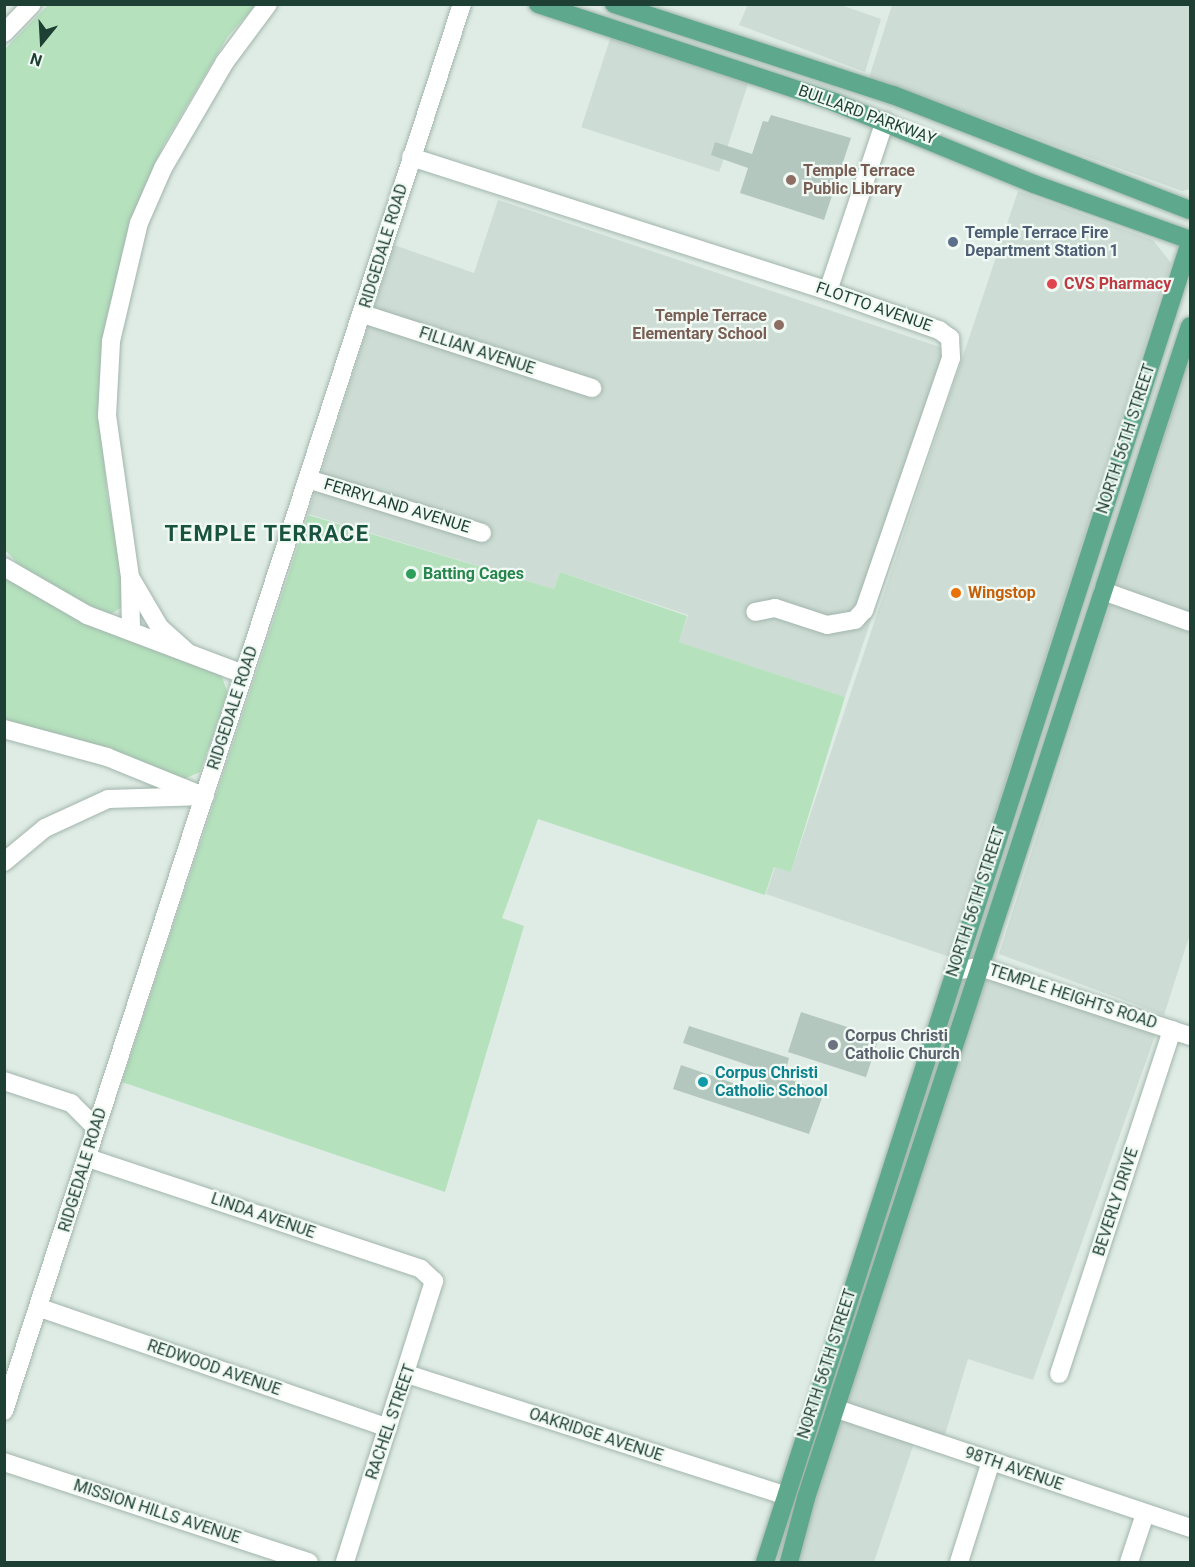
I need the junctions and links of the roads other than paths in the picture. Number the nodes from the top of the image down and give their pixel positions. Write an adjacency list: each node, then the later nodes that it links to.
1 (32, 4): 6 (street)
2 (268, 4): 19 (street)
3 (462, 4): 8 (street, RIDGEDALE ROAD)
4 (538, 4): 7 (main road, BULLARD PARKWAY)
5 (614, 4): 9 (main road, BULLARD PARKWAY)
6 (4, 33)
7 (885, 121): 10 (main road, BULLARD PARKWAY); 11 (street)
8 (411, 157): 11 (street, FLOTTO AVENUE); 12 (street, RIDGEDALE ROAD)
9 (1191, 210)
10 (1191, 241): 15 (main road, NORTH 56TH STREET)
11 (828, 291): 22 (street, FLOTTO AVENUE)
12 (363, 314): 14 (street, FILLIAN AVENUE); 16 (street, RIDGEDALE ROAD)
13 (1191, 326): 20 (main road, NORTH 56TH STREET)
14 (592, 388)
15 (1118, 466): 20 (main road); 21 (main road, NORTH 56TH STREET)
16 (311, 480): 17 (street, FERRYLAND AVENUE); 26 (street, RIDGEDALE ROAD)
17 (482, 533)
18 (7, 565): 24 (street)
19 (130, 578): 24 (street); 25 (street)
20 (1103, 591): 23 (street); 27 (main road, NORTH 56TH STREET)
21 (1074, 601): 27 (main road); 29 (main road, NORTH 56TH STREET)
22 (755, 612)
23 (1191, 622)
24 (130, 631): 25 (street)
25 (187, 652): 26 (street)
26 (243, 674): 30 (street, RIDGEDALE ROAD)
27 (1072, 689): 32 (main road, NORTH 56TH STREET)
28 (4, 729): 30 (street)
29 (1024, 755): 32 (main road); 34 (main road, NORTH 56TH STREET)
30 (205, 796): 31 (street); 39 (street, RIDGEDALE ROAD)
31 (4, 862)
32 (1014, 864): 33 (main road, NORTH 56TH STREET)
33 (980, 967): 34 (street, TEMPLE HEIGHTS ROAD); 35 (street, TEMPLE HEIGHTS ROAD); 41 (main road, NORTH 56TH STREET)
34 (954, 971): 37 (main road, NORTH 56TH STREET)
35 (1172, 1030): 36 (street, TEMPLE HEIGHTS ROAD); 47 (street, BEVERLY DRIVE)
36 (1191, 1036)
37 (923, 1065): 41 (main road); 42 (main road, NORTH 56TH STREET)
38 (4, 1081): 39 (street)
39 (96, 1128): 40 (street, RIDGEDALE ROAD)
40 (88, 1158): 44 (street, LINDA AVENUE); 45 (street, RIDGEDALE ROAD)
41 (918, 1161): 43 (main road, NORTH 56TH STREET)
42 (857, 1270): 43 (main road); 48 (main road, NORTH 56TH STREET)
43 (880, 1277): 49 (main road, NORTH 56TH STREET)
44 (434, 1281): 46 (street, RACHEL STREET)
45 (40, 1308): 50 (street, RIDGEDALE ROAD); 51 (street, REDWOOD AVENUE)
46 (407, 1374): 51 (street, RACHEL STREET); 54 (street, OAKRIDGE AVENUE)
47 (1059, 1374)
48 (815, 1402): 49 (main road); 54 (main road, NORTH 56TH STREET)
49 (837, 1409): 52 (street, 98TH AVENUE); 60 (main road, NORTH 56TH STREET)
50 (4, 1411)
51 (388, 1428): 58 (street, RACHEL STREET)
52 (991, 1461): 55 (street, 98TH AVENUE); 61 (street)
53 (4, 1462): 57 (street, MISSION HILLS AVENUE)
54 (785, 1495): 59 (main road, NORTH 56TH STREET)
55 (1145, 1514): 56 (street, 98TH AVENUE); 62 (street)
56 (1191, 1528)
57 (309, 1563)
58 (345, 1563)
59 (765, 1563)
60 (789, 1563)
61 (959, 1563)
62 (1129, 1563)

